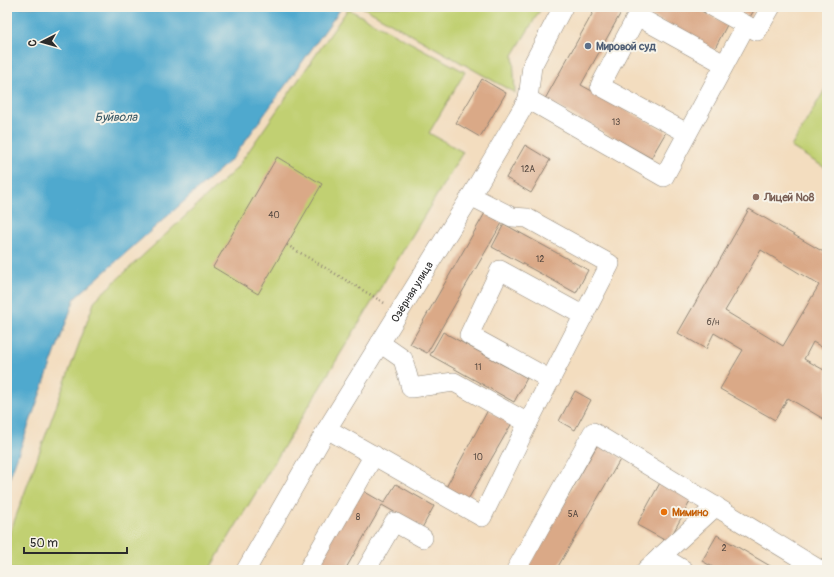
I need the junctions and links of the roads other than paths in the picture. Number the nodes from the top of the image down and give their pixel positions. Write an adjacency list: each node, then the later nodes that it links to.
1 (563, 7): 6 (street, Озёрная улица)
2 (713, 7): 4 (street)
3 (771, 7): 4 (street)
4 (746, 25): 5 (street)
5 (724, 64): 7 (street); 7 (street)
6 (528, 99): 7 (street); 8 (street, Озёрная улица)
7 (687, 133)
8 (471, 196): 9 (street); 10 (street, Озёрная улица)
9 (584, 316): 11 (street); 11 (street)
10 (380, 343): 12 (street); 13 (street, Озёрная улица)
11 (551, 380): 12 (street)
12 (528, 423): 14 (street)
13 (327, 429): 14 (street); 18 (street, Озёрная улица)
14 (374, 455): 19 (street)
15 (716, 506): 17 (street); 21 (street); 24 (street)
16 (423, 538): 20 (street)
17 (661, 556): 22 (street); 23 (street)
18 (246, 570)
19 (308, 570)
20 (366, 570)
21 (516, 570)
22 (646, 570)
23 (684, 570)
24 (820, 570)

